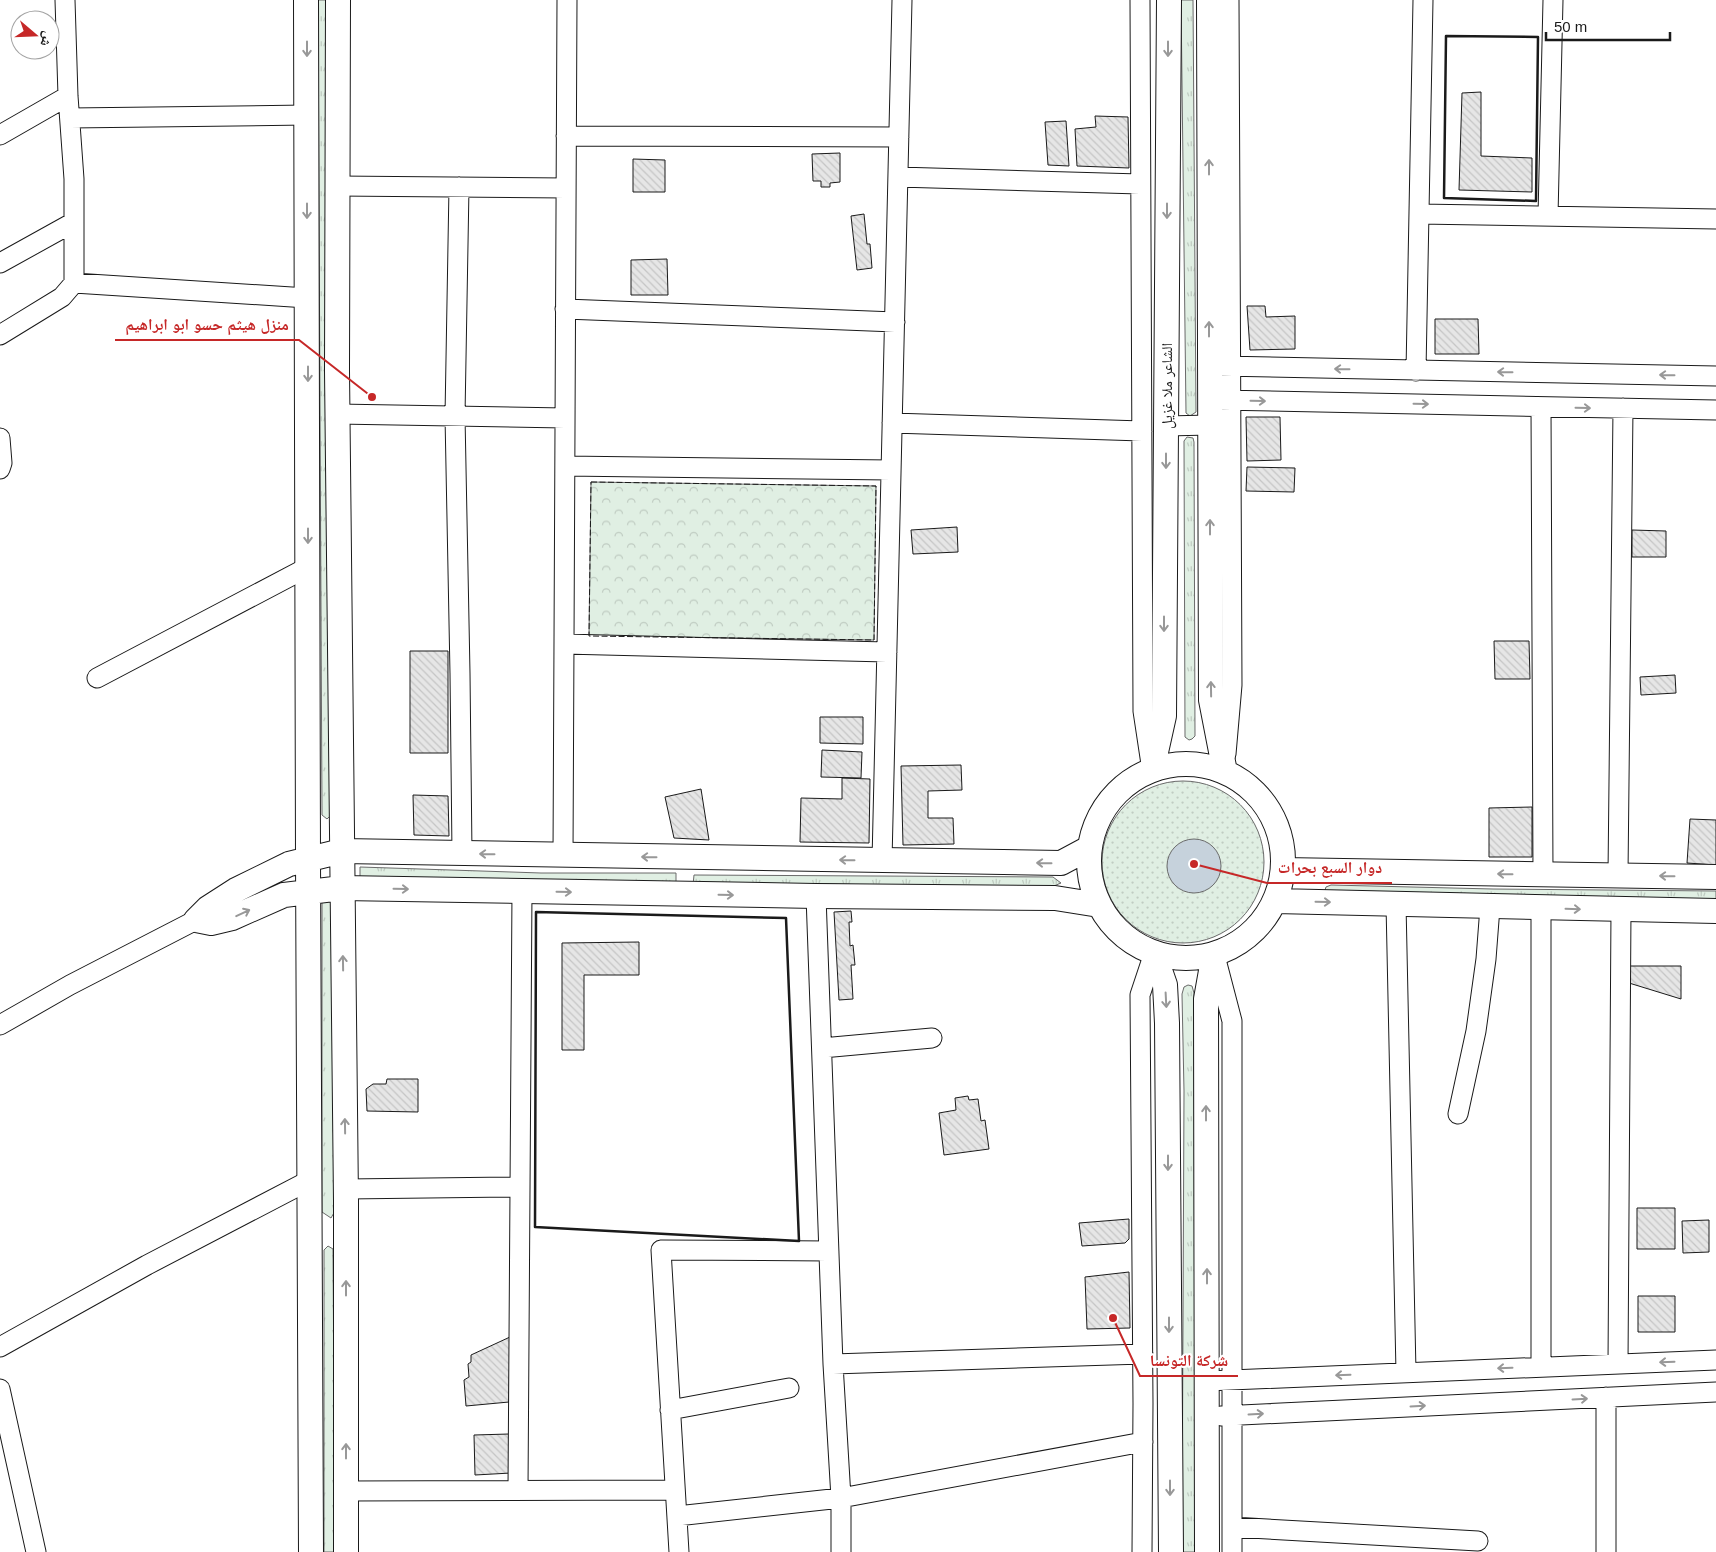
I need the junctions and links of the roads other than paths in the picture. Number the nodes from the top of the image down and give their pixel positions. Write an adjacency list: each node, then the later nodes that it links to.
1 (65, 0): 12 (street)
2 (306, 0): 13 (main road, one-way to 13)
3 (338, 0): 20 (main road)
4 (567, 0): 16 (street)
5 (902, 0): 17 (street)
6 (1140, 0): 19 (street)
7 (1169, 0): 45 (main road, الشاعر ملا غزيل, one-way to 45)
8 (1209, 0): 33 (main road, one-way to 8)
9 (1229, 0): 33 (street)
10 (1424, 0): 23 (street)
11 (1553, 0): 24 (street)
12 (68, 96): 14 (street); 15 (street)
13 (307, 115): 14 (street); 29 (main road, one-way to 29)
14 (70, 118): 26 (street)
15 (0, 135)
16 (566, 136): 17 (street); 22 (street)
17 (899, 137): 18 (street)
18 (898, 177): 19 (street); 31 (street)
19 (1140, 184): 46 (street)
20 (337, 186): 21 (street); 40 (main road)
21 (459, 187): 22 (street); 41 (street)
22 (566, 188): 30 (street)
23 (1419, 214): 24 (street); 34 (street)
24 (1548, 216): 25 (street)
25 (1716, 219)
26 (74, 222): 27 (street); 28 (street)
27 (0, 263)
28 (74, 283): 29 (street); 32 (street)
29 (307, 298): 51 (main road, one-way to 51)
30 (565, 309): 31 (street); 42 (street)
31 (894, 322): 43 (street)
32 (0, 335)
33 (1220, 366): 34 (street, one-way to 33); 36 (main road)
34 (1416, 371): 35 (street, one-way to 34)
35 (1716, 376)
36 (1220, 400): 37 (street, one-way to 37); 44 (main road); 56 (street)
37 (1541, 407): 38 (street, one-way to 38); 65 (street)
38 (1623, 408): 39 (street); 66 (street)
39 (1716, 410)
40 (337, 414): 41 (street); 58 (main road)
41 (455, 416): 42 (street); 59 (street)
42 (565, 418): 48 (street)
43 (892, 423): 46 (street); 50 (street)
44 (1210, 425): 45 (street); 56 (main road, one-way to 44)
45 (1166, 426): 55 (main road, الشاعر ملا غزيل, one-way to 55)
46 (1142, 431): 55 (street)
47 (0, 438): 49 (street)
48 (565, 466): 50 (street); 52 (street)
49 (0, 469)
50 (891, 470): 53 (street)
51 (308, 567): 54 (street); 62 (main road)
52 (564, 644): 53 (street); 60 (street)
53 (887, 652): 63 (street)
54 (97, 678)
55 (1152, 770): 56 (main road); 57 (main road)
56 (1225, 772): 64 (main road)
57 (1089, 848): 63 (main road, one-way to 63); 75 (main road)
58 (342, 852): 59 (main road); 62 (main road); 68 (main road)
59 (462, 854): 60 (main road, one-way to 59)
60 (563, 855): 61 (main road, one-way to 60)
61 (685, 857): 63 (main road, one-way to 61); 71 (main road)
62 (308, 859): 70 (main road); 80 (main road)
63 (882, 861)
64 (1283, 870): 65 (main road, one-way to 64); 73 (main road)
65 (1543, 874): 66 (main road)
66 (1618, 875): 67 (main road, one-way to 66)
67 (1716, 877)
68 (342, 888): 69 (main road, one-way to 69); 70 (main road); 89 (main road, one-way to 68)
69 (522, 891): 71 (main road, one-way to 71); 88 (street)
70 (308, 892): 80 (main road, one-way to 70); 87 (main road)
71 (683, 894): 72 (main road, one-way to 72)
72 (816, 896): 75 (main road); 85 (street)
73 (1274, 901): 74 (main road, one-way to 74); 82 (main road)
74 (1396, 904): 76 (main road); 99 (street)
75 (1099, 905): 81 (main road)
76 (1490, 907): 77 (main road); 86 (street)
77 (1542, 908): 78 (main road, one-way to 78); 98 (street)
78 (1621, 910): 79 (main road); 97 (street)
79 (1716, 911)
80 (196, 920): 83 (street)
81 (1154, 953): 82 (main road); 94 (street); 123 (main road, one-way to 123)
82 (1214, 954): 100 (main road, one-way to 82); 101 (street)
83 (0, 1025)
84 (932, 1038): 85 (street)
85 (822, 1048): 92 (street)
86 (1458, 1114)
87 (310, 1180): 91 (main road); 93 (street)
88 (520, 1187): 89 (street); 110 (street)
89 (346, 1189): 90 (main road)
90 (346, 1231): 91 (main road); 112 (main road, one-way to 90)
91 (311, 1232): 118 (main road)
92 (829, 1251): 96 (street); 106 (street)
93 (0, 1347)
94 (1143, 1354): 96 (street); 109 (street)
95 (1716, 1360): 97 (street, one-way to 97)
96 (833, 1364): 113 (street)
97 (1618, 1364): 98 (street)
98 (1541, 1367): 99 (street, one-way to 99)
99 (1406, 1372): 101 (street, one-way to 101)
100 (1207, 1380): 101 (street); 108 (main road)
101 (1232, 1380): 107 (street)
102 (788, 1388): 106 (street)
103 (0, 1389): 117 (street)
104 (1716, 1392): 105 (street)
105 (1606, 1397): 107 (street, one-way to 105); 126 (street)
106 (670, 1410): 111 (street)
107 (1232, 1415): 108 (street); 115 (street)
108 (1207, 1416): 124 (main road)
109 (1143, 1442): 113 (street); 122 (street)
110 (518, 1489): 111 (street); 112 (street)
111 (675, 1490): 114 (street)
112 (346, 1491): 119 (main road)
113 (841, 1498): 114 (street); 121 (street)
114 (677, 1516): 120 (street)
115 (1232, 1527): 116 (street); 125 (street)
116 (1478, 1541)
117 (36, 1552)
118 (312, 1552)
119 (346, 1552)
120 (679, 1552)
121 (841, 1552)
122 (1142, 1552)
123 (1170, 1552)
124 (1207, 1552)
125 (1232, 1552)
126 (1606, 1552)

